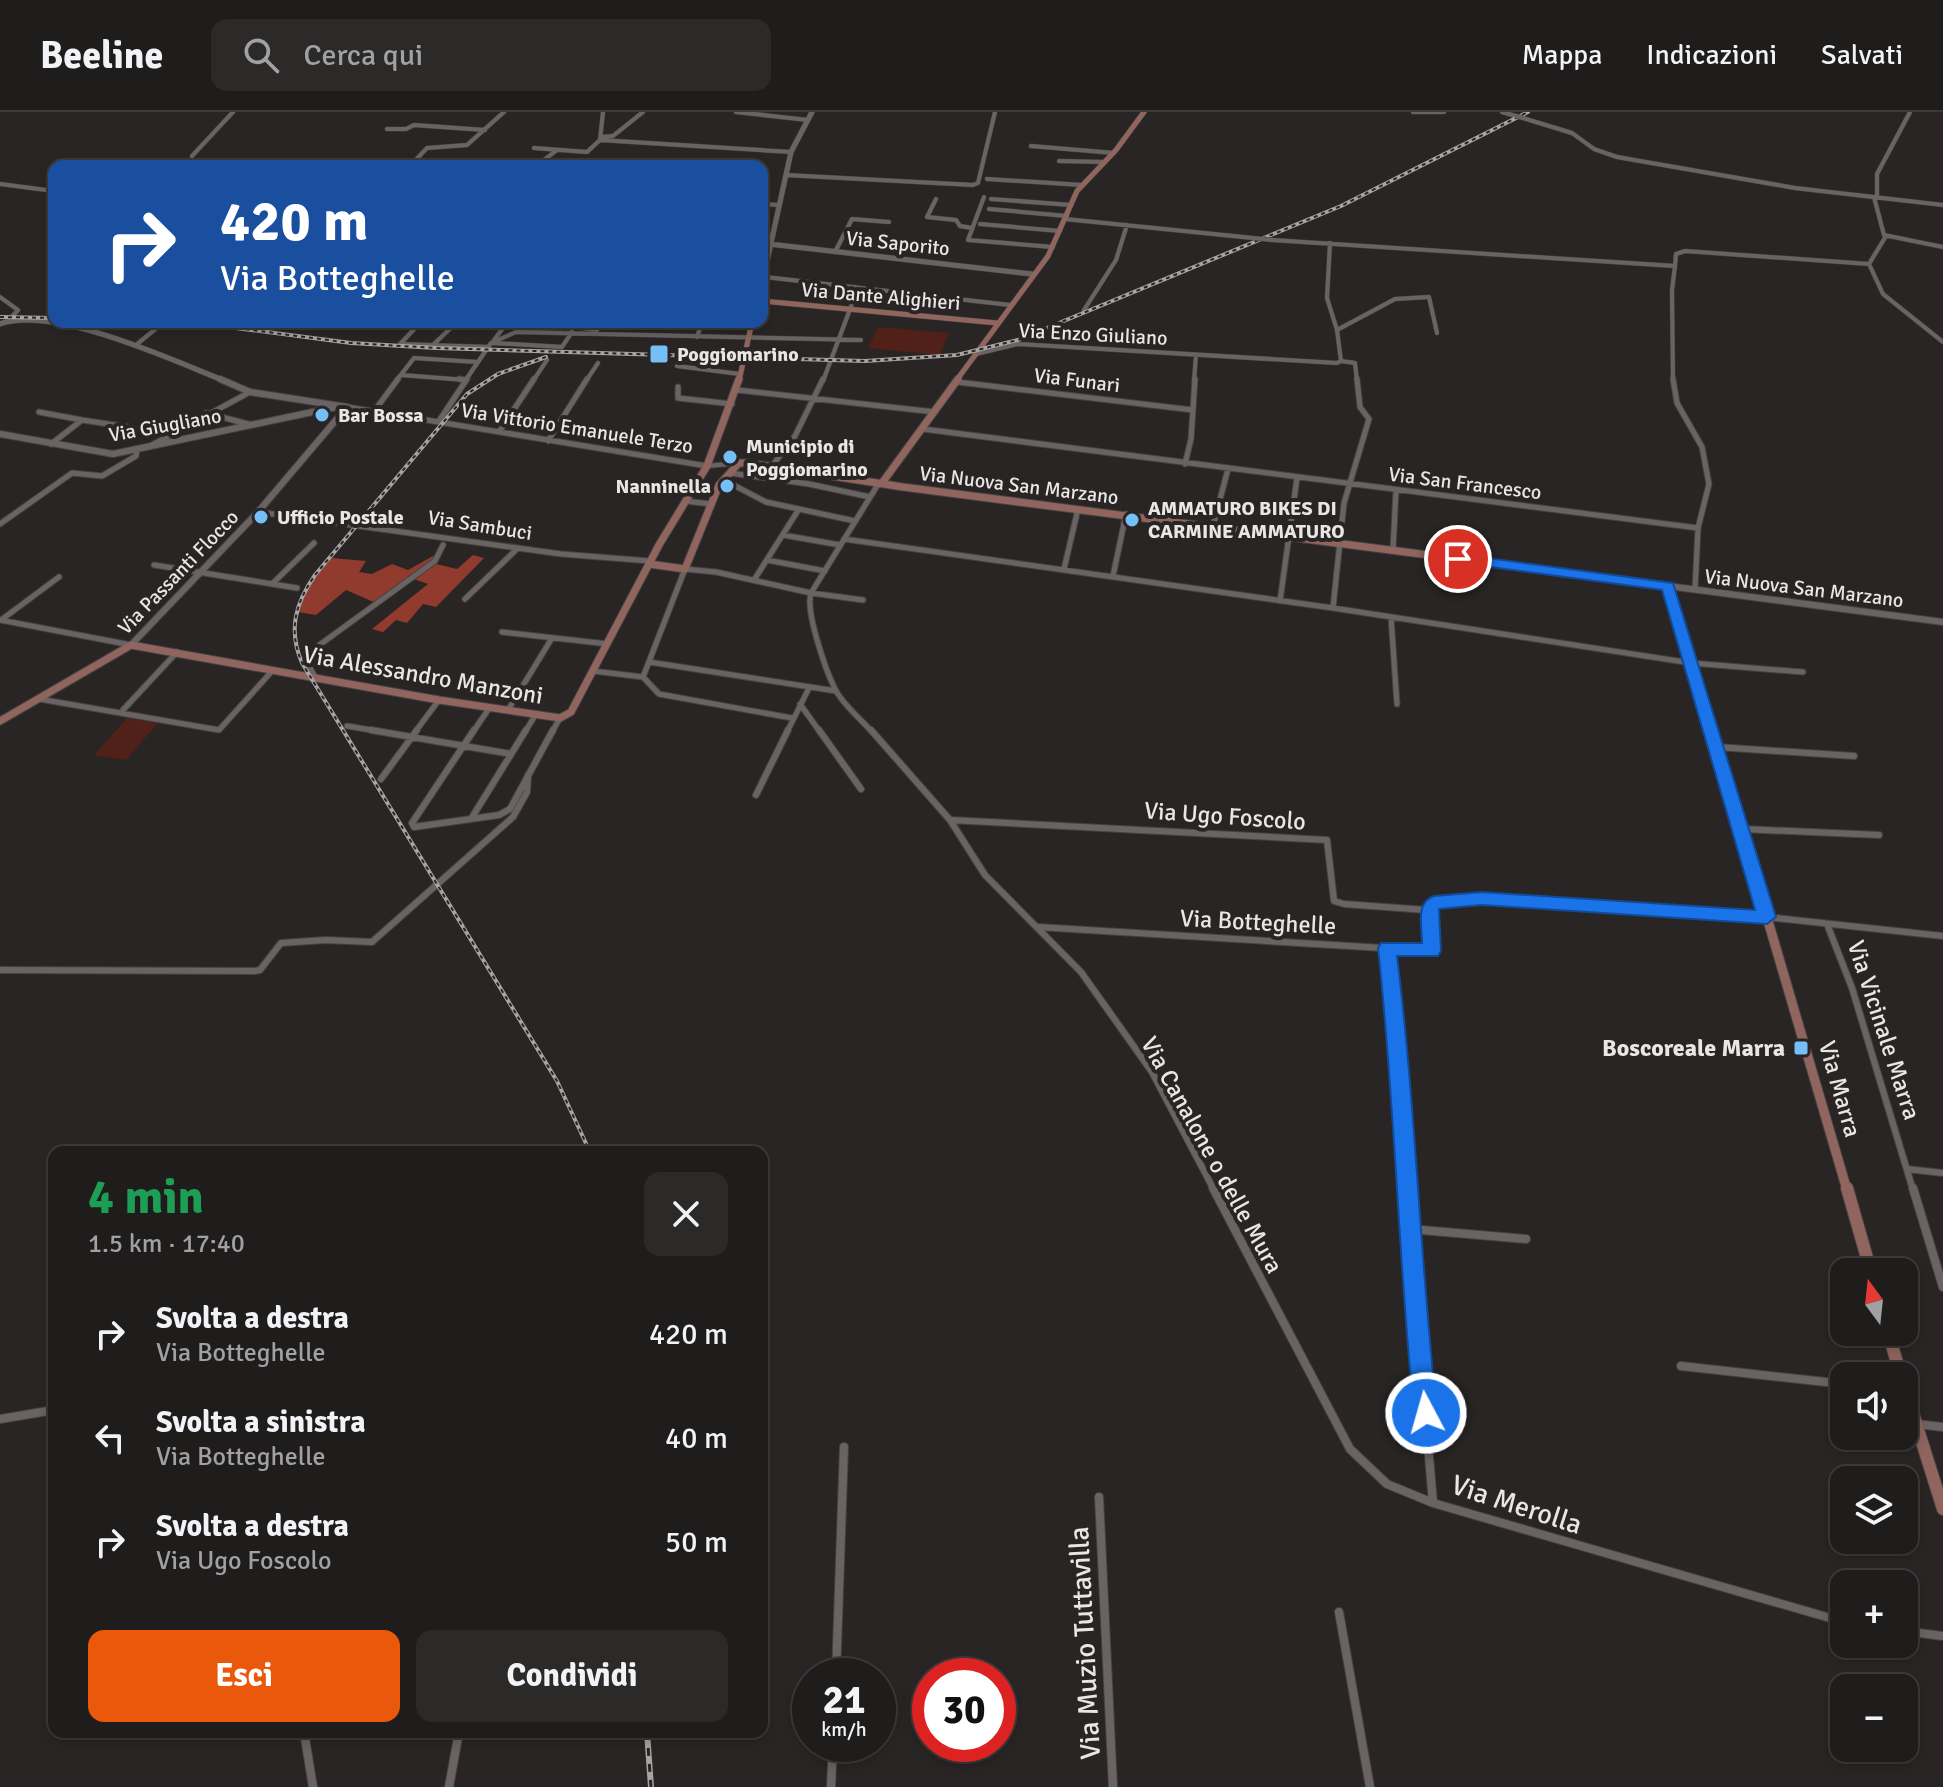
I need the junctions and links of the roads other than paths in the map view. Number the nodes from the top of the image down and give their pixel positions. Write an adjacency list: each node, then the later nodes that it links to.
1 (233, 112): 22 (street)
2 (504, 112): 15 (street)
3 (603, 112): 16 (street)
4 (643, 112): 16 (street)
5 (736, 112): 13 (street)
6 (812, 112): 13 (street)
7 (995, 112): 27 (street)
8 (1144, 112): 21 (main road)
9 (1413, 112): 10 (street)
10 (1444, 112)
11 (1502, 112): 33 (street, bridge)
12 (1910, 112): 33 (street)
13 (808, 120): 20 (street)
14 (387, 129): 15 (street)
15 (485, 130): 23 (street)
16 (600, 138): 19 (street); 20 (street)
17 (1031, 146): 21 (street)
18 (534, 148): 19 (street)
19 (557, 150): 24 (street)
20 (791, 152): 27 (street)
21 (1114, 153): 26 (main road)
22 (192, 156)
23 (416, 160)
24 (544, 160)
25 (1059, 161): 26 (street)
26 (1104, 162): 30 (main road)
27 (786, 175): 37 (street)
28 (987, 179): 30 (street)
29 (0, 184): 31 (street)
30 (1082, 185): 38 (main road)
31 (48, 190)
32 (984, 197): 45 (street)
33 (1875, 197): 39 (street); 47 (street)
34 (936, 199): 45 (street)
35 (991, 199): 38 (street)
36 (768, 204): 37 (street)
37 (778, 205): 49 (street)
38 (1071, 205): 41 (main road)
39 (1943, 205)
40 (989, 209): 41 (street)
41 (1066, 217): 44 (street); 46 (main road)
42 (889, 222): 52 (street)
43 (980, 224): 46 (street)
44 (1127, 225): 48 (street, bridge); 62 (street)
45 (972, 228): 50 (street)
46 (1060, 231): 50 (main road)
47 (1886, 236): 51 (street); 53 (street)
48 (1330, 243): 54 (street); 75 (street)
49 (769, 244): 52 (street, Via Saporito)
50 (1053, 247): 56 (main road)
51 (1943, 247)
52 (835, 252): 56 (street, Via Saporito)
53 (1869, 264): 54 (street); 83 (street)
54 (1675, 266): 140 (street)
55 (768, 273): 57 (street)
56 (1032, 274): 60 (main road)
57 (858, 288): 60 (street); 61 (street)
58 (0, 297): 63 (street)
59 (768, 302): 61 (main road, Via Dante Alighieri)
60 (1010, 305): 65 (main road)
61 (849, 309): 65 (main road, Via Dante Alighieri); 81 (street)
62 (1084, 310)
63 (10, 319): 64 (street); 66 (street)
64 (48, 322)
65 (997, 323): 87 (main road)
66 (0, 324)
67 (71, 328): 84 (street)
68 (157, 328): 84 (street)
69 (415, 328): 85 (street)
70 (451, 328): 85 (street)
71 (503, 328): 86 (street)
72 (576, 328): 78 (street)
73 (700, 328): 79 (street)
74 (751, 328): 80 (main road, Via Alessandro Manzoni)
75 (1337, 330): 77 (street); 90 (street)
76 (572, 332): 78 (street); 86 (street); 86 (street)
77 (1437, 333)
78 (610, 334): 79 (street)
79 (697, 337): 80 (street)
80 (749, 339): 81 (street); 94 (main road, Via Alessandro Manzoni)
81 (839, 340): 82 (street); 101 (street)
82 (861, 340)
83 (1943, 342)
84 (136, 345): 100 (street)
85 (433, 345): 86 (street)
86 (490, 345): 91 (street)
87 (976, 354): 88 (street, Via Enzo Giuliano); 97 (main road)
88 (1196, 355): 90 (street); 105 (street, Via Enzo Giuliano)
89 (547, 360): 114 (street)
90 (1341, 361): 128 (street)
91 (477, 362): 95 (street); 96 (street)
92 (598, 363): 116 (street)
93 (677, 366): 94 (street)
94 (740, 374): 99 (main road, Via Alessandro Manzoni)
95 (401, 375): 96 (street); 104 (street)
96 (466, 380): 110 (street)
97 (957, 382): 105 (street, Via Funari); 107 (main road)
98 (678, 387): 102 (street)
99 (737, 390): 101 (street); 102 (main road, Via Alessandro Manzoni)
100 (250, 392): 103 (street); 108 (street)
101 (816, 399): 107 (street); 123 (street)
102 (732, 404): 122 (main road, Via Alessandro Manzoni)
103 (342, 406): 104 (street, Via Vittorio Emanuele Terzo); 111 (street, Via Giugliano); 135 (street, Via Passanti Flocco)
104 (375, 410): 110 (street, Via Vittorio Emanuele Terzo)
105 (1193, 410): 121 (street, Via Enzo Giuliano)
106 (39, 412): 109 (street)
107 (935, 412): 113 (main road)
108 (206, 413): 111 (street); 118 (street)
109 (82, 420): 112 (street); 117 (street)
110 (439, 421): 114 (street, Via Vittorio Emanuele Terzo)
111 (252, 425): 118 (street, Via Giugliano)
112 (128, 427)
113 (923, 429): 121 (street); 127 (main road)
114 (499, 432): 116 (street, Via Vittorio Emanuele Terzo)
115 (0, 434): 117 (street, Via Giugliano)
116 (548, 441): 122 (street, Via Vittorio Emanuele Terzo)
117 (51, 444): 119 (street, Via Giugliano)
118 (147, 448): 119 (street, Via Giugliano)
119 (137, 450): 138 (street)
120 (739, 463): 122 (street); 123 (main road, Via Nuova San Marzano); 125 (main road)
121 (1185, 464): 124 (street, Via San Francesco)
122 (707, 466): 131 (main road, Via Alessandro Manzoni)
123 (772, 466): 127 (main road, Via Nuova San Marzano)
124 (1228, 469): 126 (street, Via San Francesco); 139 (street)
125 (727, 476): 130 (street); 132 (main road); 133 (street)
126 (1297, 478): 128 (street, Via San Francesco); 142 (street)
127 (882, 483): 130 (street); 134 (main road, Via Nuova San Marzano)
128 (1348, 484): 129 (street, Via San Francesco); 145 (street)
129 (1396, 490): 140 (street, Via San Francesco); 148 (street)
130 (870, 497): 137 (street)
131 (685, 501): 132 (street); 150 (main road, Via Alessandro Manzoni)
132 (711, 504): 152 (main road)
133 (799, 509): 137 (street); 141 (street)
134 (1078, 509): 136 (main road, Via Nuova San Marzano); 153 (street)
135 (258, 512): 147 (street, Via Sambuci); 155 (street, Via Passanti Flocco)
136 (1126, 514): 139 (main road, Via Nuova San Marzano); 156 (street)
137 (855, 521): 143 (street)
138 (0, 524)
139 (1213, 526): 142 (main road, Via Nuova San Marzano)
140 (1698, 528): 162 (street)
141 (783, 535): 143 (street); 149 (street)
142 (1288, 536): 145 (main road, Via Nuova San Marzano); 166 (street)
143 (842, 542): 153 (street); 154 (street)
144 (314, 543): 159 (street)
145 (1340, 543): 148 (main road, Via Nuova San Marzano); 167 (street)
146 (443, 545): 181 (street)
147 (518, 548): 150 (street, Via Sambuci); 164 (street)
148 (1393, 550): 160 (main road, Via Nuova San Marzano)
149 (767, 560): 154 (street); 158 (street)
150 (650, 563): 152 (main road); 173 (main road, Via Alessandro Manzoni)
151 (154, 565): 155 (street)
152 (685, 569): 158 (street); 176 (street)
153 (1064, 569): 156 (street)
154 (825, 571): 163 (street)
155 (202, 573): 159 (street); 174 (street, Via Passanti Flocco)
156 (1113, 576): 166 (street)
157 (59, 577): 169 (street)
158 (754, 580): 163 (street)
159 (272, 584): 161 (street)
160 (1668, 586): 162 (street, Via Nuova San Marzano); 177 (main road, Via Marra)
161 (297, 588)
162 (1695, 589): 170 (street, Via Nuova San Marzano)
163 (811, 593): 165 (street); 184 (street)
164 (465, 599)
165 (863, 600)
166 (1280, 601): 167 (street)
167 (1333, 608): 168 (street)
168 (1391, 617): 177 (street); 188 (street)
169 (0, 620): 174 (street)
170 (1943, 622)
171 (502, 632): 172 (street)
172 (552, 638): 173 (street); 191 (street)
173 (608, 644): 179 (main road, Via Alessandro Manzoni)
174 (131, 645): 175 (main road, Via Alessandro Manzoni); 185 (main road, Via Passanti Flocco)
175 (177, 652): 178 (main road, Via Alessandro Manzoni); 190 (street)
176 (649, 662): 182 (street); 183 (street)
177 (1691, 663): 180 (street); 199 (main road, Via Marra)
178 (273, 669): 181 (main road, Via Alessandro Manzoni); 185 (street)
179 (593, 671): 182 (street); 193 (main road, Via Alessandro Manzoni)
180 (1803, 672)
181 (315, 677): 186 (main road, Via Alessandro Manzoni)
182 (643, 677): 194 (street)
183 (809, 688): 184 (street); 187 (street)
184 (836, 691): 207 (street)
185 (39, 699): 195 (main road, Via Passanti Flocco)
186 (439, 700): 189 (main road, Via Alessandro Manzoni); 197 (street)
187 (800, 704): 194 (street); 204 (street)
188 (1397, 704)
189 (490, 707): 191 (main road, Via Alessandro Manzoni); 198 (street)
190 (123, 710)
191 (508, 710): 192 (main road, Via Alessandro Manzoni)
192 (536, 714): 193 (main road, Via Alessandro Manzoni); 200 (street)
193 (560, 718): 202 (street)
194 (792, 718): 205 (street)
195 (0, 721)
196 (347, 726): 197 (street)
197 (412, 737): 198 (street); 203 (street)
198 (464, 746): 200 (street); 206 (street)
199 (1717, 747): 201 (street); 208 (main road, Via Marra)
200 (511, 754): 206 (street)
201 (1854, 756)
202 (528, 775): 206 (street); 216 (street)
203 (381, 779)
204 (861, 789)
205 (756, 795)
206 (471, 819)
207 (950, 820): 210 (street, Via Ugo Foscolo); 213 (street, Via Canalone o delle Mura)
208 (1743, 829): 209 (street); 211 (main road, Via Marra)
209 (1879, 835)
210 (1430, 906): 211 (street, Via Ugo Foscolo); 215 (street, Via Botteghelle)
211 (1767, 917): 212 (street, Via Ugo Foscolo); 221 (main road, Via Marra)
212 (1827, 924): 214 (street, Via Ugo Foscolo); 217 (street, Via Vicinale Marra)
213 (1038, 927): 215 (street, Via Botteghelle); 232 (street, Via Canalone o delle Mura)
214 (1943, 936)
215 (1387, 948): 219 (street, Via Merolla)
216 (0, 970)
217 (1907, 1169): 218 (street); 222 (street, Via Vicinale Marra)
218 (1943, 1173)
219 (1410, 1229): 220 (street); 232 (street, Via Merolla)
220 (1526, 1239)
221 (1867, 1258)
222 (1943, 1285)
223 (1681, 1366): 224 (street)
224 (1830, 1382)
225 (48, 1411): 226 (street)
226 (0, 1419)
227 (1918, 1424): 229 (street)
228 (1918, 1427): 233 (main road)
229 (1943, 1427)
230 (844, 1447): 238 (street)
231 (1099, 1497): 245 (street, Via Muzio Tuttavilla)
232 (1433, 1503): 235 (street, Via Merolla)
233 (1943, 1509)
234 (1339, 1612): 246 (street)
235 (1830, 1618)
236 (1918, 1633): 237 (street)
237 (1943, 1636)
238 (837, 1658)
239 (305, 1738): 242 (street)
240 (458, 1738): 243 (street)
241 (832, 1762): 244 (street)
242 (313, 1787)
243 (449, 1787)
244 (831, 1787)
245 (1113, 1787)
246 (1370, 1787)

